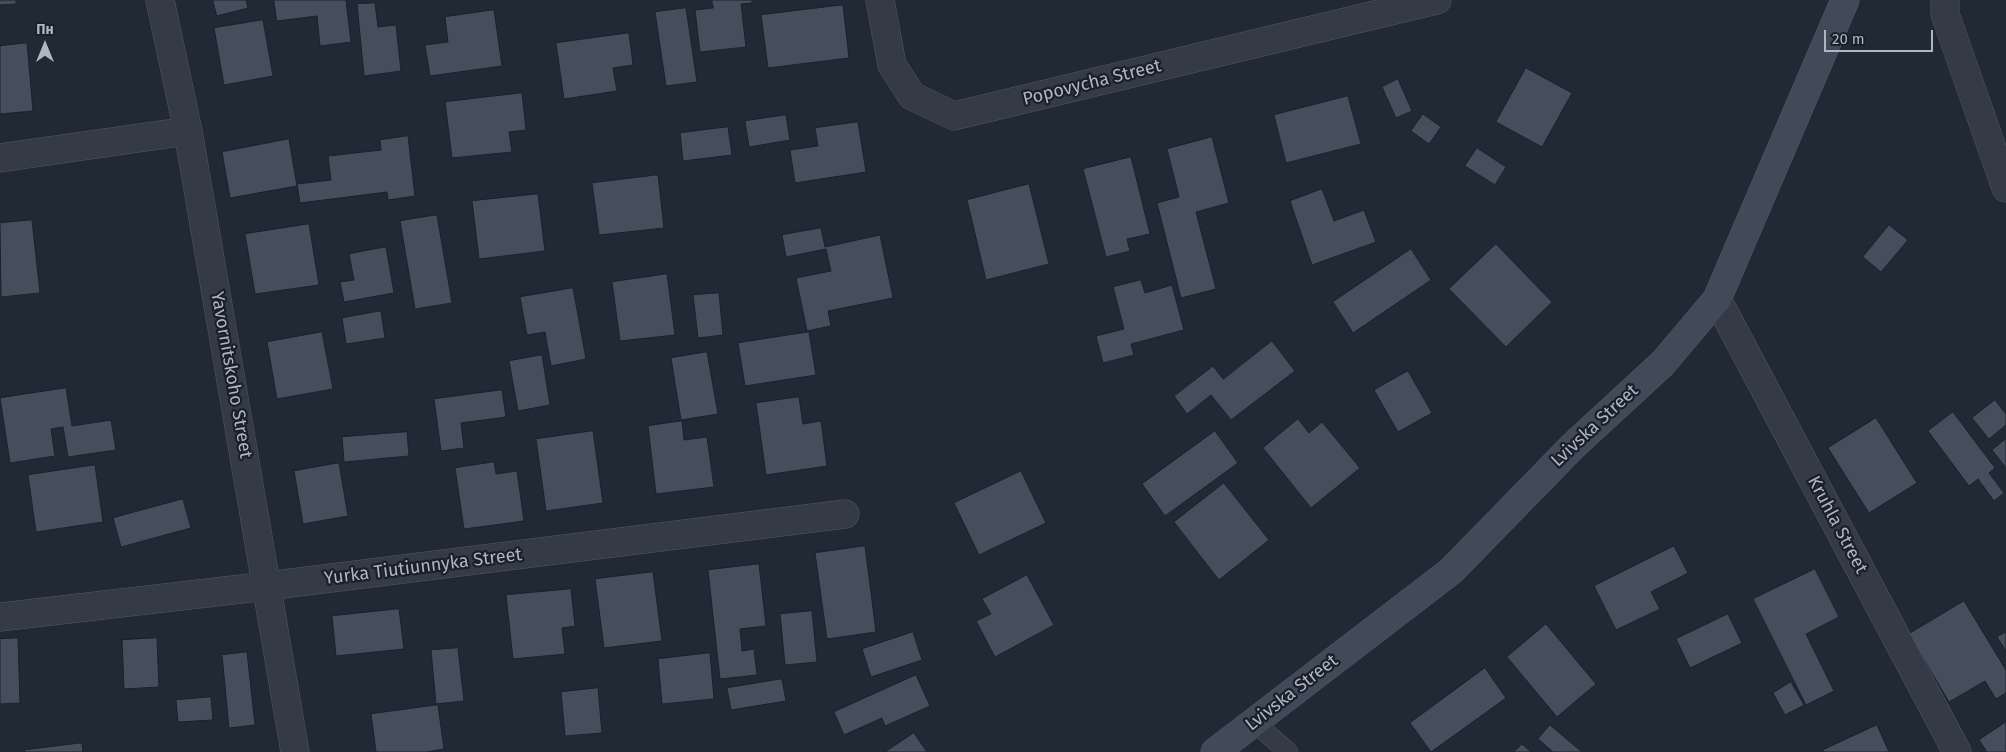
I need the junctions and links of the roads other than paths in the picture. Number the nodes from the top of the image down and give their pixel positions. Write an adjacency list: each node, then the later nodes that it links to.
1 (160, 0): 7 (street, Yavornitskoho Street)
2 (880, 0): 6 (street, Popovycha Street)
3 (1437, 0): 6 (street, Popovycha Street)
4 (1845, 0): 10 (main road, Lvivska Street)
5 (1945, 0): 9 (street)
6 (1373, 7)
7 (188, 131): 8 (street); 12 (street, Yavornitskoho Street)
8 (0, 158)
9 (2006, 188)
10 (1717, 299): 14 (main road, Lvivska Street); 18 (street, Kruhla Street)
11 (845, 514): 12 (street, Yurka Tiutiunnyka Street)
12 (267, 586): 13 (street, Yurka Tiutiunnyka Street); 15 (street, Yavornitskoho Street)
13 (0, 617)
14 (1254, 722): 16 (main road, Lvivska Street); 17 (lane)
15 (295, 752)
16 (1215, 752)
17 (1288, 752)
18 (1957, 752)

